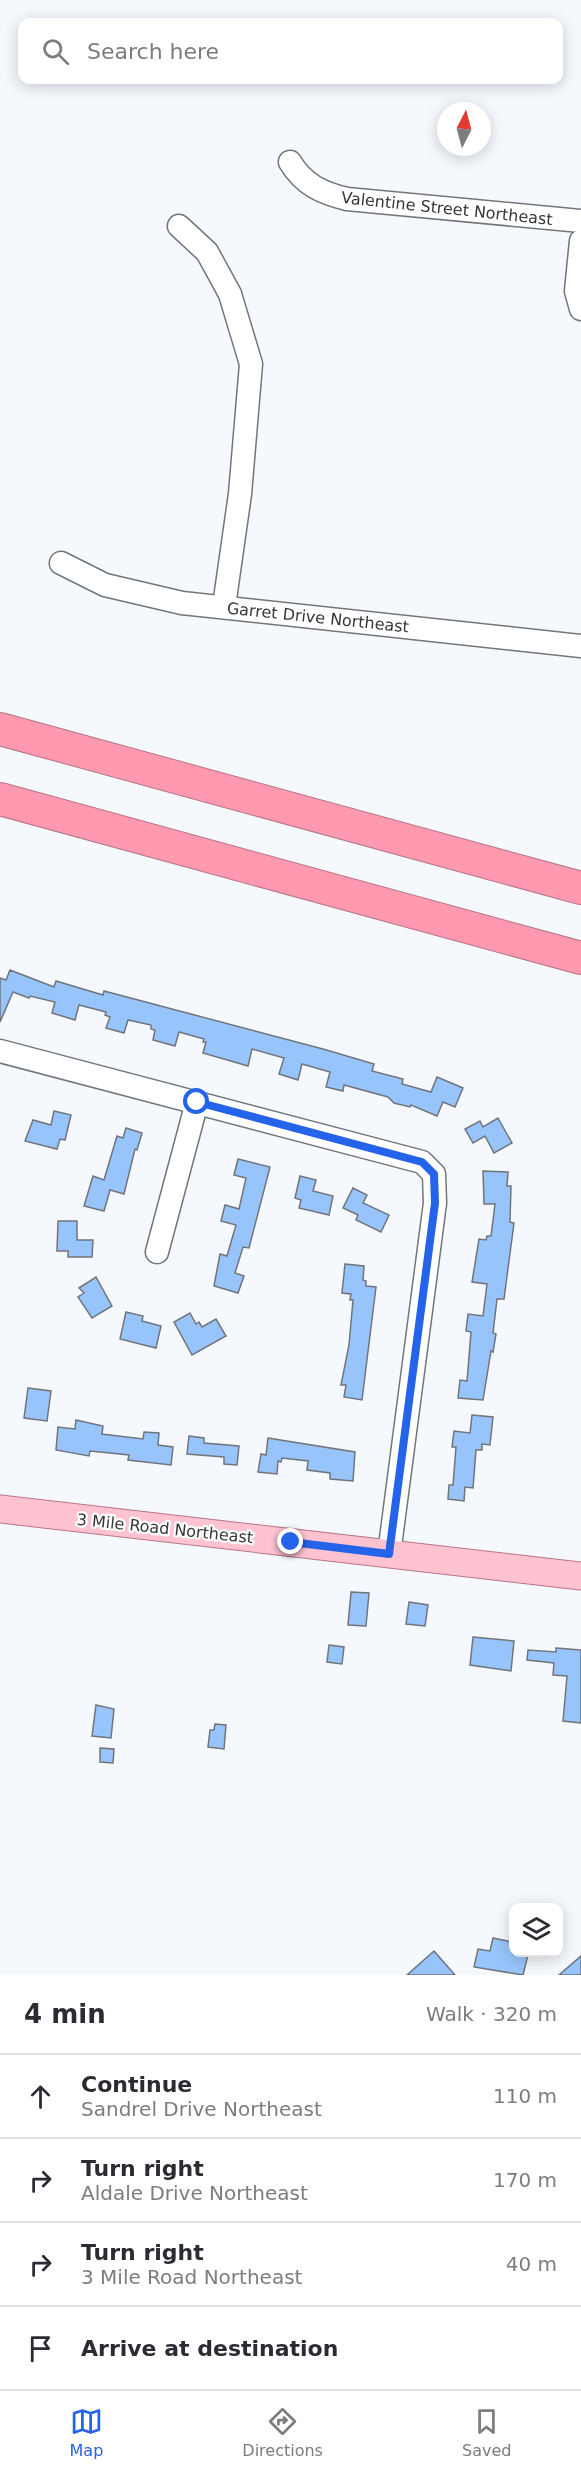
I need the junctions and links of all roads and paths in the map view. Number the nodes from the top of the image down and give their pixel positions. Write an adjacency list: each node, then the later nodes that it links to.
1 (290, 162): 2 (street, Valentine Street Northeast)
2 (581, 221)
3 (179, 226): 7 (street)
4 (581, 241): 5 (street)
5 (581, 309)
6 (61, 563): 7 (street, Garret Drive Northeast)
7 (224, 606): 8 (street, Garret Drive Northeast)
8 (581, 646)
9 (0, 729): 11 (highway)
10 (0, 799): 12 (highway)
11 (581, 888)
12 (581, 958)
13 (0, 1050): 14 (street)
14 (197, 1102): 15 (street); 17 (street)
15 (157, 1252)
16 (0, 1509): 17 (main road, 3 Mile Road Northeast)
17 (389, 1554): 18 (main road, 3 Mile Road Northeast)
18 (581, 1576)

